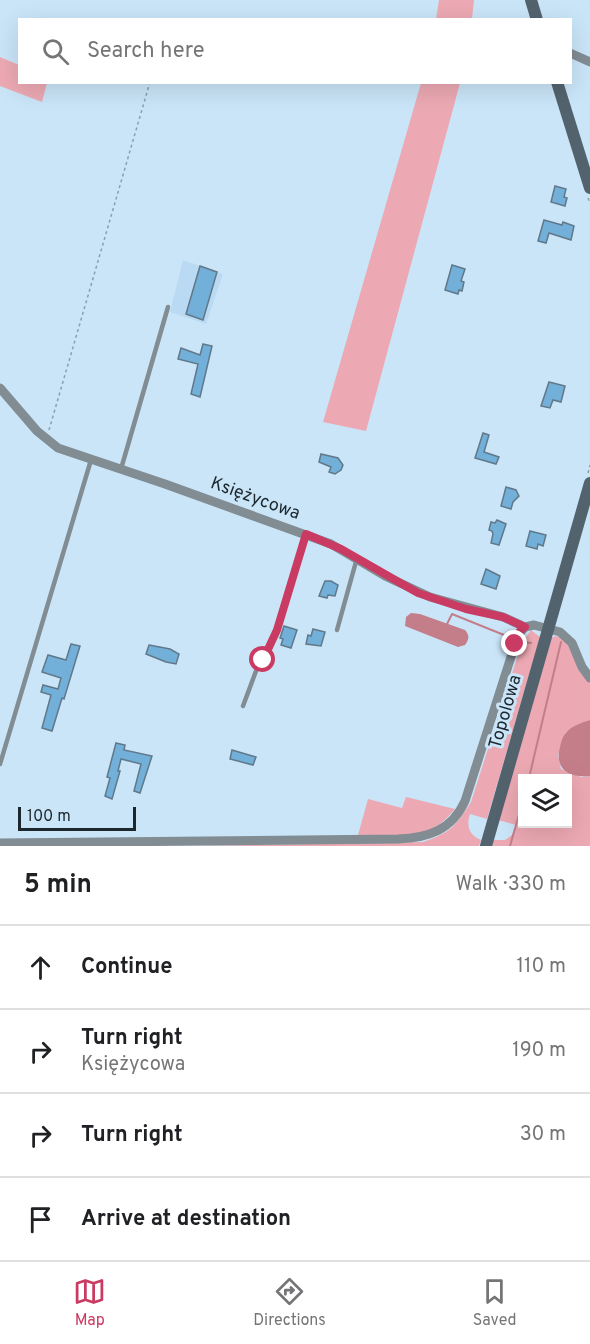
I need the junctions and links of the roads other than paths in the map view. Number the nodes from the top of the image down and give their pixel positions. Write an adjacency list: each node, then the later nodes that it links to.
1 (531, 0): 2 (street)
2 (536, 18)
3 (572, 54): 4 (street)
4 (590, 62)
5 (558, 84): 6 (street)
6 (590, 188)
7 (168, 306): 10 (lane)
8 (0, 388): 9 (street, Księżycowa)
9 (91, 460): 10 (street, Księżycowa); 19 (lane)
10 (121, 469): 12 (street, Księżycowa)
11 (590, 483): 15 (street, Topolowa)
12 (306, 534): 13 (street, Księżycowa); 18 (lane)
13 (357, 558): 14 (street, Księżycowa); 16 (lane)
14 (525, 627): 15 (street, Księżycowa); 20 (street)
15 (549, 629): 17 (street); 21 (street, Topolowa)
16 (337, 630)
17 (590, 678)
18 (243, 706)
19 (0, 764)
20 (0, 843)
21 (486, 846)

